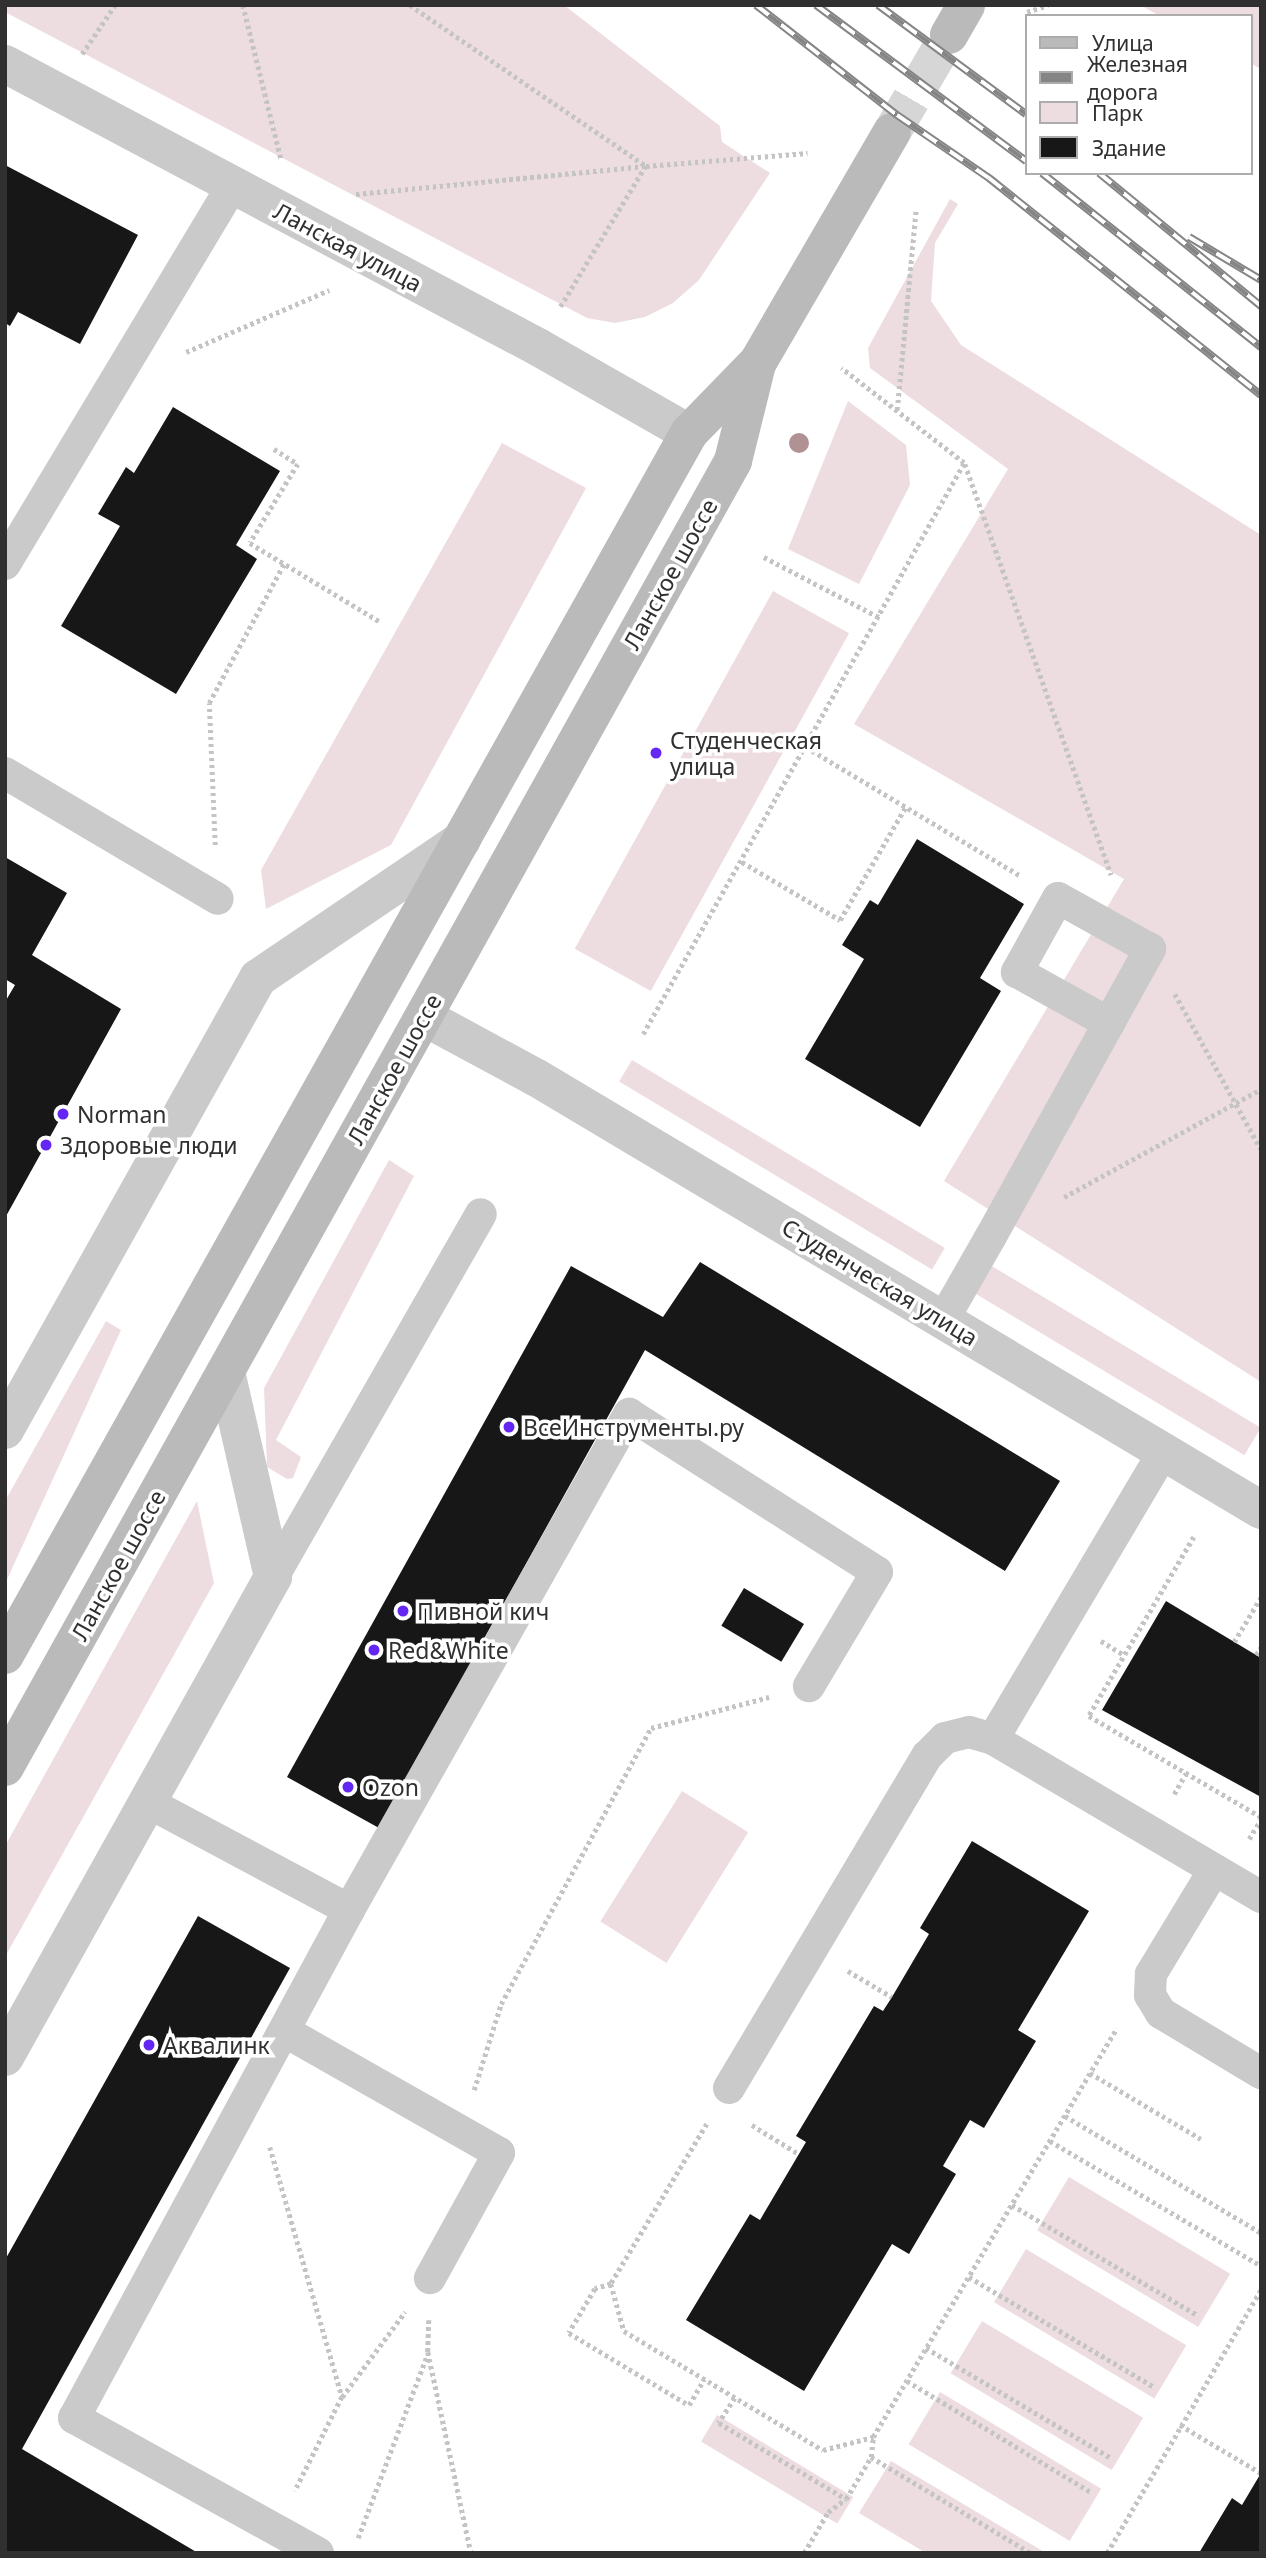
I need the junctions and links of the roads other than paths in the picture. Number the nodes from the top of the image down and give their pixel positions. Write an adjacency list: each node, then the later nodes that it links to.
1 (5, 64): 3 (street, Ланская улица)
2 (892, 132): 4 (main road, Ланское шоссе)
3 (233, 185): 5 (street, Ланская улица); 6 (lane)
4 (758, 362): 5 (main road, Ланское шоссе); 10 (main road, Ланское шоссе)
5 (689, 433): 8 (main road, Ланское шоссе)
6 (5, 564)
7 (5, 773): 9 (lane)
8 (462, 840): 15 (street); 19 (main road, Ланское шоссе)
9 (218, 898)
10 (424, 1017): 13 (street, Студенческая улица); 14 (main road, Ланское шоссе)
11 (1109, 1023): 11 (lane); 13 (lane)
12 (481, 1214): 18 (lane)
13 (943, 1320): 16 (street, Студенческая улица)
14 (226, 1371): 18 (street); 22 (main road, Ланское шоссе)
15 (5, 1430)
16 (1163, 1453): 17 (street, Студенческая улица); 21 (lane)
17 (1261, 1510)
18 (273, 1577): 23 (street)
19 (5, 1656)
20 (809, 1686): 26 (lane)
21 (993, 1739): 24 (lane); 30 (lane)
22 (5, 1767)
23 (149, 1802): 26 (lane); 28 (street)
24 (1214, 1870): 25 (lane); 29 (lane)
25 (1261, 1897)
26 (349, 1910): 27 (lane)
27 (286, 2032): 31 (lane); 32 (lane)
28 (5, 2057)
29 (1261, 2073)
30 (724, 2096)
31 (430, 2278)
32 (318, 2553)

